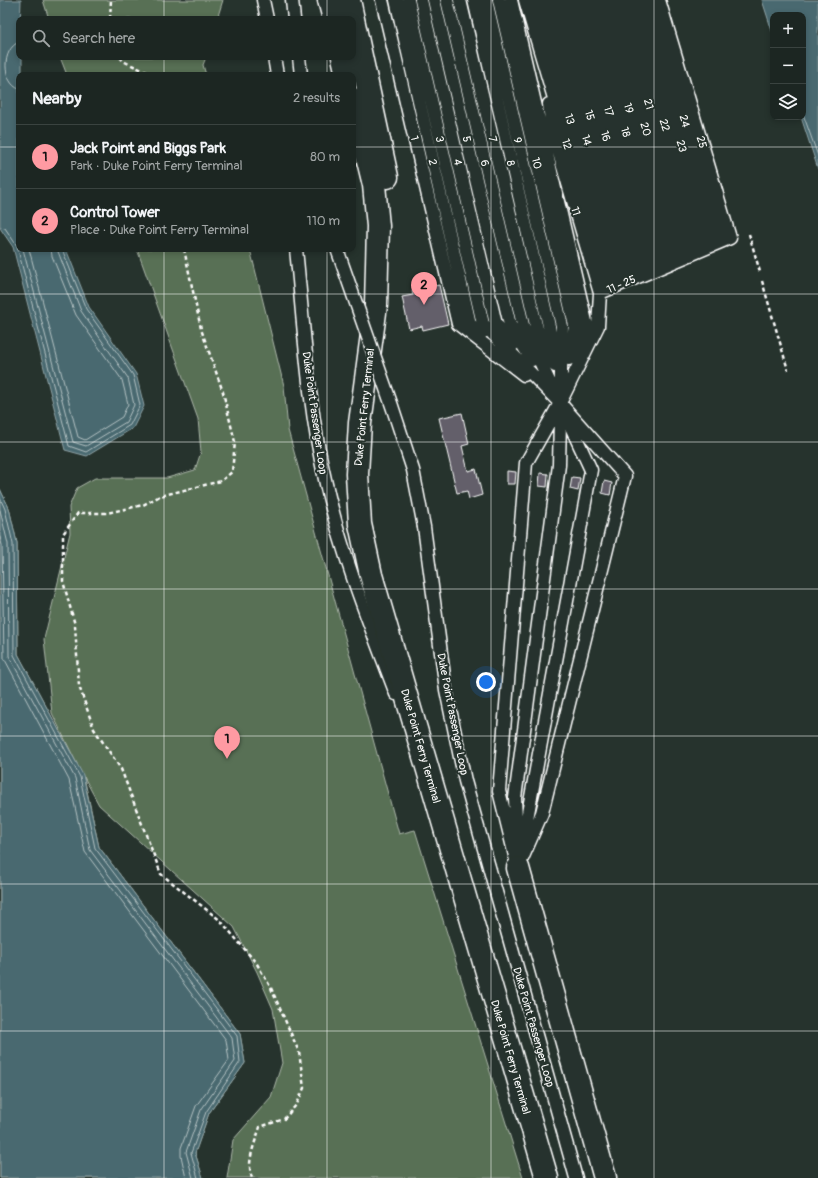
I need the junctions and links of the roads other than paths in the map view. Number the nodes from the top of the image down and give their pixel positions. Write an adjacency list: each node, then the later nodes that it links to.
1 (264, 0): 30 (lane)
2 (292, 0): 31 (lane)
3 (329, 0): 32 (highway)
4 (349, 0): 33 (highway, Duke Point Ferry Terminal)
5 (382, 0): 47 (lane, 1)
6 (396, 0): 47 (lane, 2)
7 (408, 0): 47 (lane, 3)
8 (421, 0): 47 (lane, 4)
9 (434, 0): 47 (lane, 5)
10 (447, 0): 47 (lane, 6)
11 (460, 0): 47 (lane, 7)
12 (474, 0): 47 (lane, 8)
13 (486, 0): 47 (lane, 9)
14 (499, 0): 47 (lane, 10)
15 (511, 0): 47 (lane)
16 (524, 0): 41 (lane, 12)
17 (535, 0): 45 (lane, 13)
18 (545, 0): 45 (lane, 14)
19 (556, 0): 45 (lane, 15)
20 (566, 0): 45 (lane, 16)
21 (576, 0): 45 (lane, 17)
22 (587, 0): 45 (lane, 18)
23 (597, 0): 45 (lane, 19)
24 (608, 0): 45 (lane, 20)
25 (618, 0): 45 (lane, 21)
26 (628, 0): 45 (lane, 22)
27 (639, 0): 45 (lane, 23)
28 (649, 0): 45 (lane, 24)
29 (659, 0): 45 (lane, 25)
30 (267, 16)
31 (294, 16)
32 (333, 16)
33 (352, 16)
34 (356, 33): 46 (highway, Duke Point Ferry Terminal)
35 (274, 60): 38 (lane)
36 (299, 60): 39 (lane)
37 (344, 60): 40 (highway)
38 (276, 72)
39 (301, 72)
40 (346, 72)
41 (546, 73): 45 (lane, 12); 45 (lane, 11)
42 (356, 111): 46 (highway, Duke Point Ferry Terminal)
43 (296, 252): 48 (lane, Duke Point Passenger Loop)
44 (338, 252): 51 (lane, Duke Point Passenger Loop, bridge)
45 (665, 265): 47 (lane, 11 - 25)
46 (376, 305): 48 (highway, Duke Point Ferry Terminal)
47 (560, 403): 49 (lane); 49 (lane); 49 (lane); 49 (lane)
48 (443, 822): 50 (highway, Duke Point Ferry Terminal)
49 (518, 868): 52 (highway)
50 (547, 1178)
51 (576, 1178)
52 (606, 1178)

